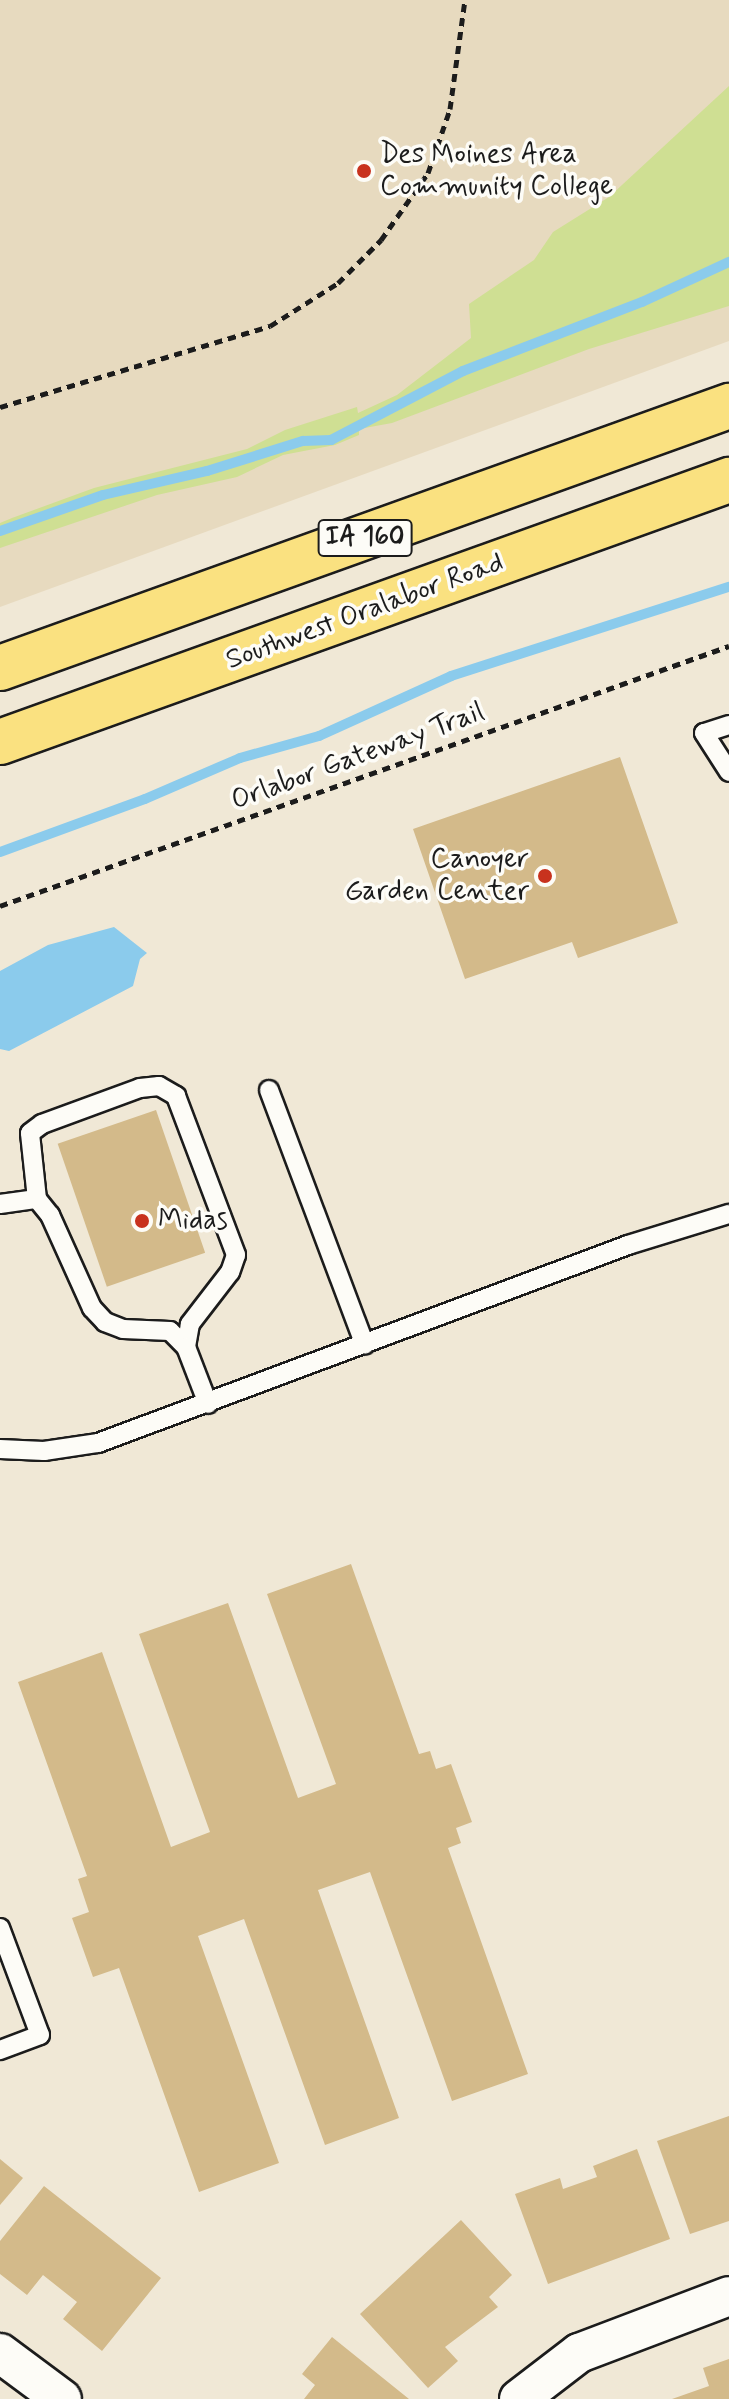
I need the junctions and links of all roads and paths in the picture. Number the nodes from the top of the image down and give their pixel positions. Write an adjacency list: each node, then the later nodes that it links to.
1 (465, 0): 3 (path)
2 (729, 406): 6 (main road, IA 160)
3 (0, 407)
4 (729, 480): 8 (main road, Southwest Oralabor Road / IA 160)
5 (729, 646): 10 (path, Orlabor Gateway Trail)
6 (0, 668)
7 (729, 725): 9 (lane)
8 (0, 742)
9 (729, 772)
10 (0, 906)
11 (269, 1090): 15 (lane)
12 (37, 1199): 13 (lane); 16 (lane); 16 (lane)
13 (0, 1204)
14 (729, 1214): 15 (lane)
15 (365, 1345): 17 (lane)
16 (186, 1347): 17 (lane)
17 (208, 1404): 18 (lane)
18 (0, 1449)
19 (0, 1928): 20 (lane)
20 (0, 2050)
21 (729, 2296): 24 (street)
22 (0, 2353): 23 (street)
23 (62, 2399)
24 (519, 2399)

